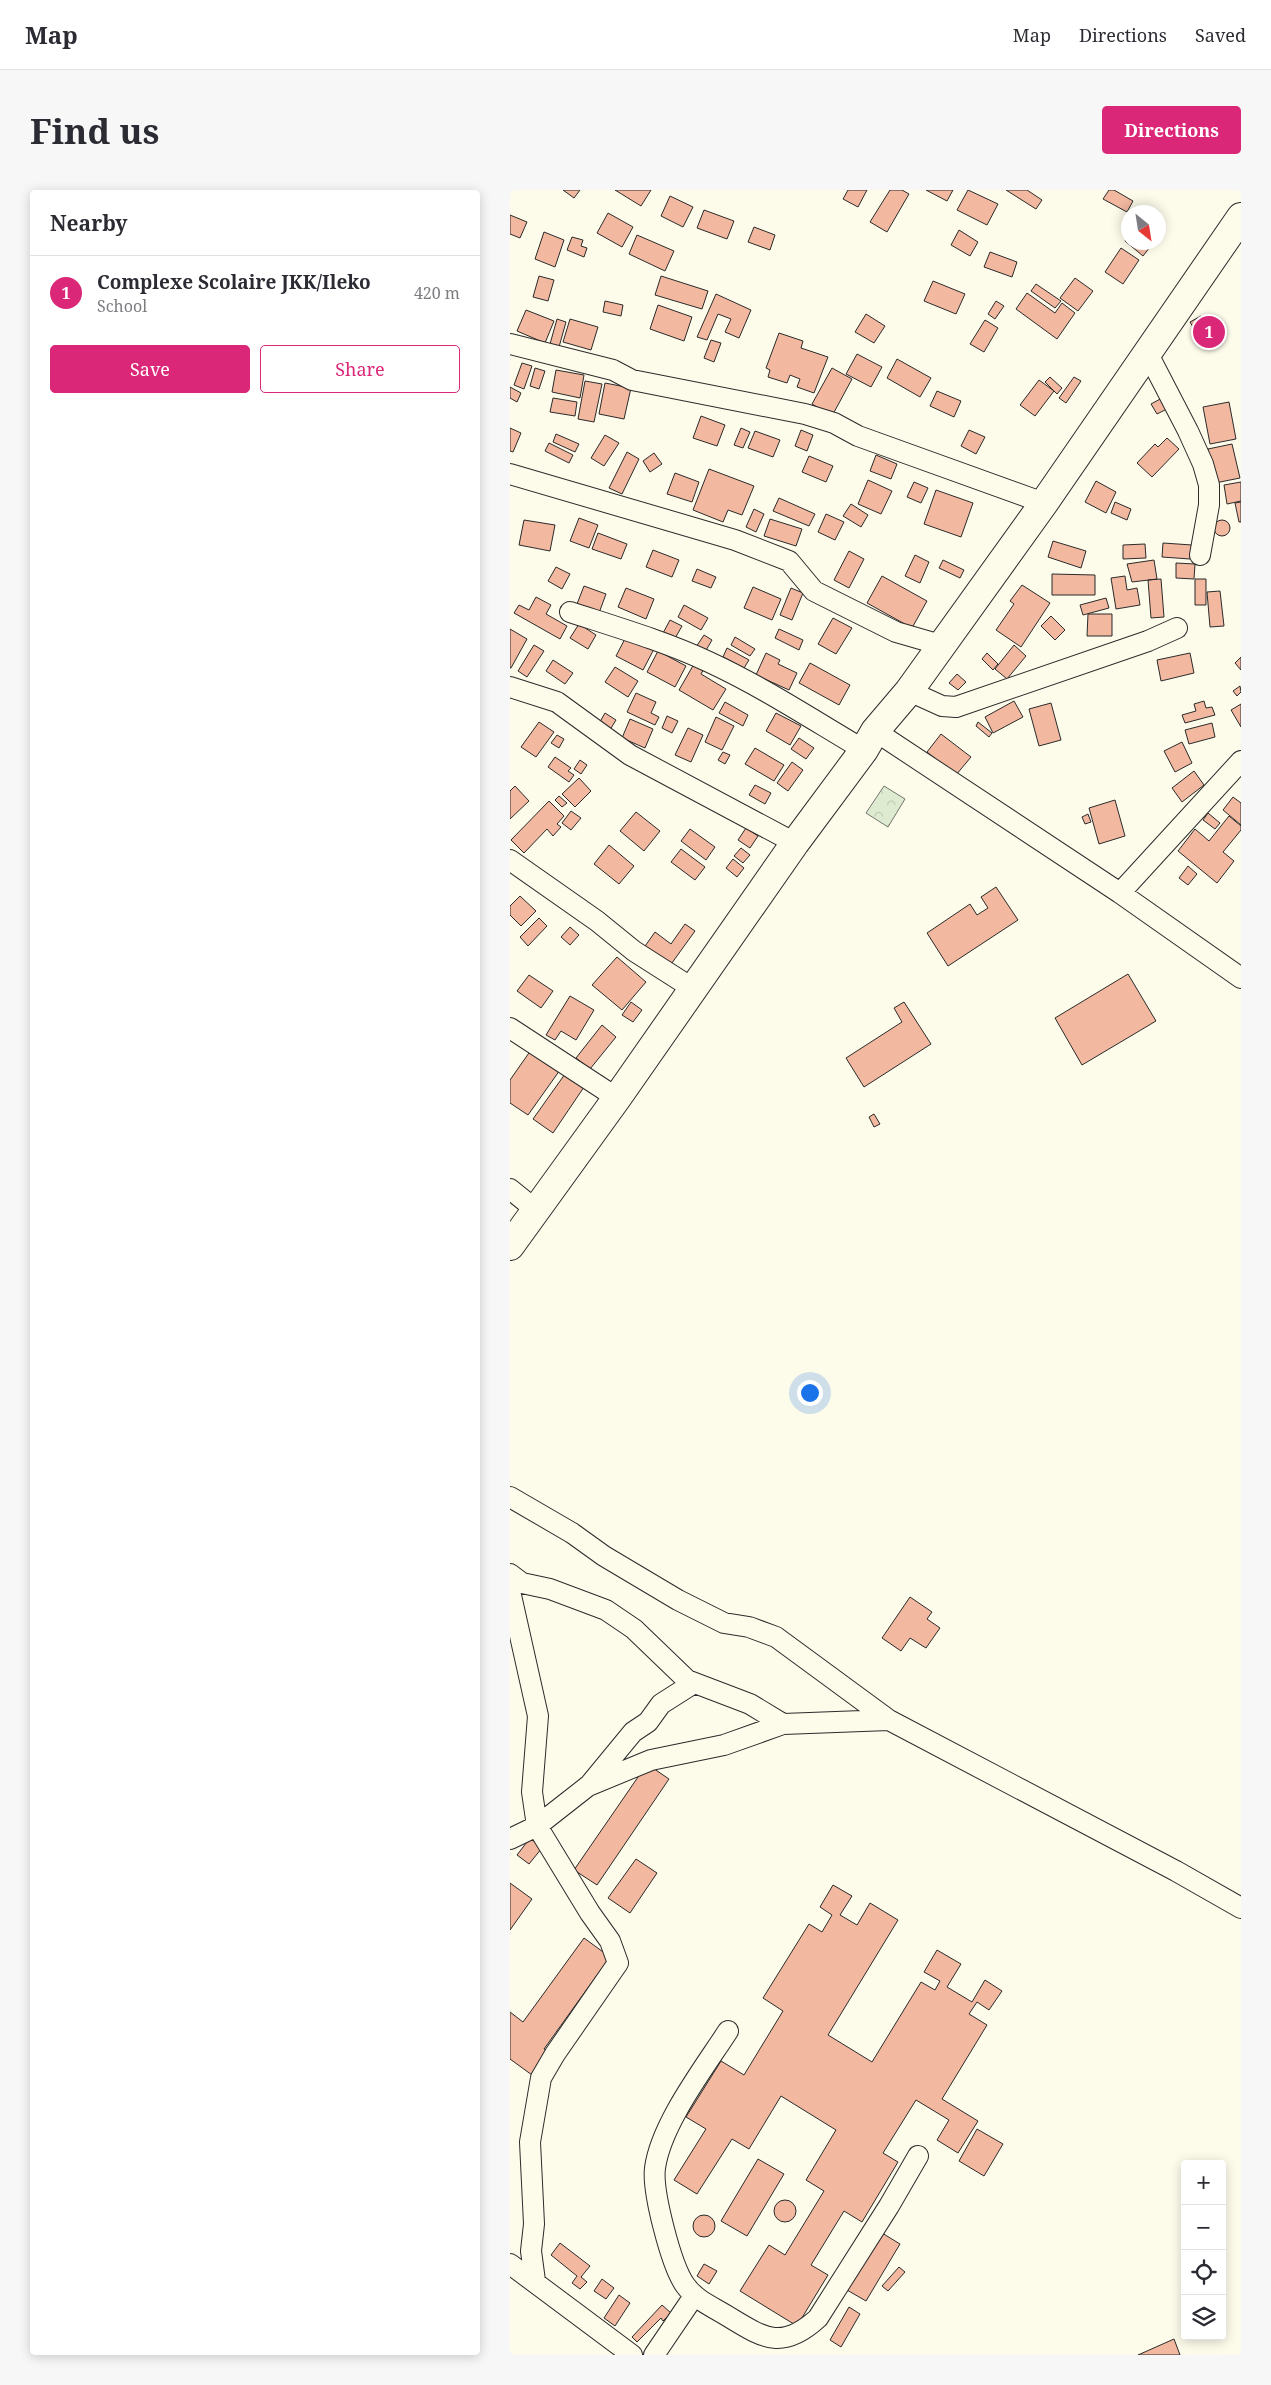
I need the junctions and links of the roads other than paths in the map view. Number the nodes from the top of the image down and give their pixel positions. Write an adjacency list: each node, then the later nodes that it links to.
1 (1241, 217): 3 (highway)
2 (510, 344): 7 (street)
3 (1147, 352): 4 (street); 5 (highway)
4 (1161, 375): 5 (street); 8 (street)
5 (1132, 377): 7 (highway)
6 (510, 474): 11 (street)
7 (1044, 503): 11 (highway)
8 (1200, 556)
9 (570, 612): 14 (street)
10 (1177, 628): 13 (street)
11 (941, 645): 13 (highway)
12 (510, 687): 16 (street)
13 (909, 692): 14 (highway)
14 (870, 740): 16 (highway); 18 (street)
15 (1241, 761): 18 (street)
16 (795, 843): 20 (highway)
17 (510, 860): 20 (street)
18 (1120, 893): 19 (street)
19 (1241, 978)
20 (692, 988): 22 (highway)
21 (510, 1028): 22 (street)
22 (617, 1098): 24 (highway)
23 (510, 1189): 24 (street)
24 (536, 1210): 25 (highway)
25 (510, 1246)
26 (510, 1497): 30 (street)
27 (510, 1574): 29 (street)
28 (510, 1591): 33 (street)
29 (694, 1684): 31 (street); 32 (street)
30 (889, 1720): 31 (street); 35 (street)
31 (783, 1724): 32 (street)
32 (588, 1786): 33 (street)
33 (536, 1826): 34 (street); 39 (street)
34 (510, 1839)
35 (1241, 1908)
36 (728, 2031): 40 (street)
37 (918, 2156): 40 (street)
38 (510, 2264): 39 (street)
39 (535, 2281): 41 (street)
40 (694, 2296): 42 (street)
41 (632, 2355)
42 (654, 2355)

